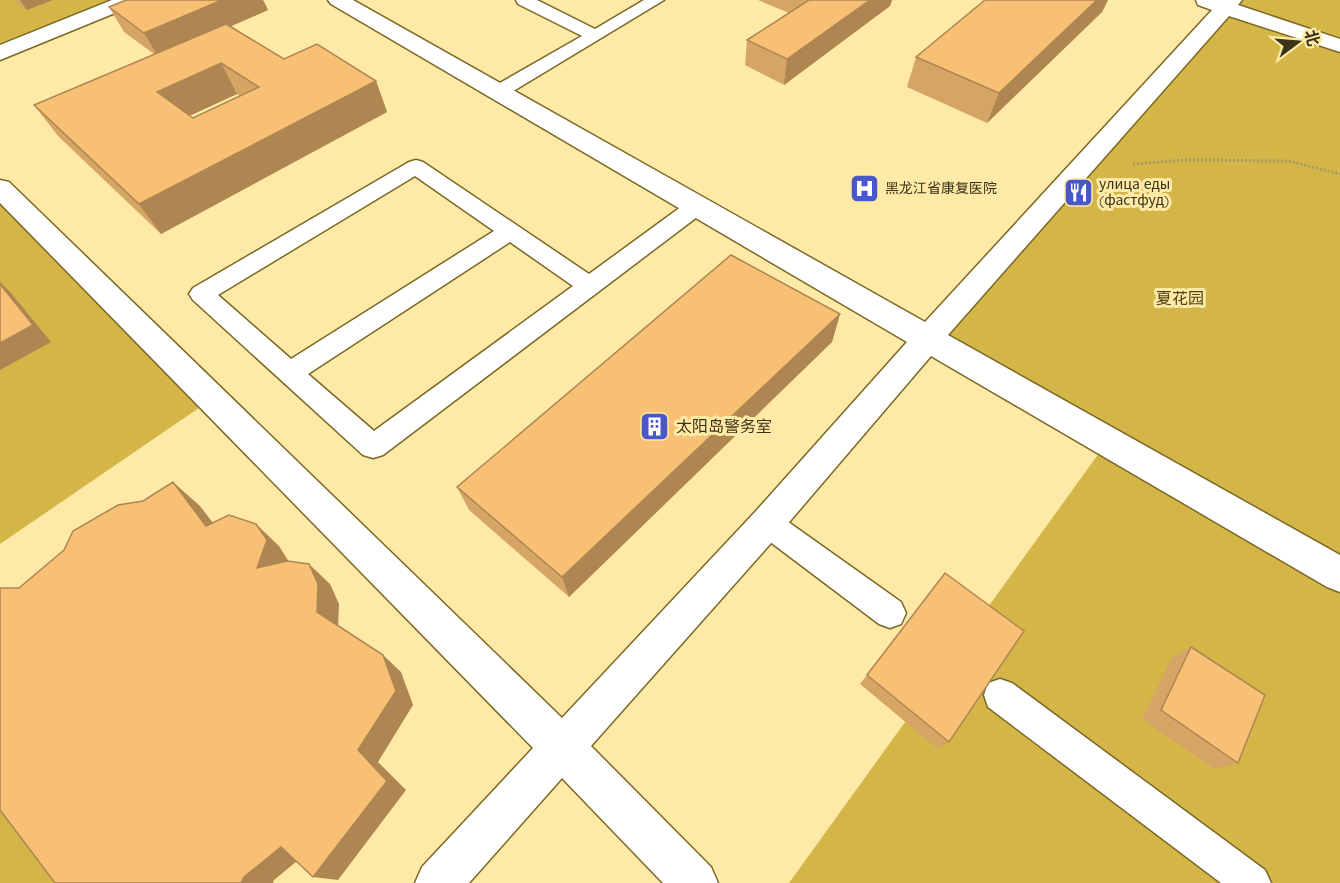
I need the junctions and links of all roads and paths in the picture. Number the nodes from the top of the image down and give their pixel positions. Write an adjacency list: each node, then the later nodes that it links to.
1 (130, 0): 8 (street)
2 (338, 0): 9 (street)
3 (524, 0): 6 (lane)
4 (656, 0): 6 (lane)
5 (1220, 2): 7 (street); 10 (street)
6 (594, 36): 9 (lane)
7 (1340, 46)
8 (0, 53)
9 (498, 92): 13 (street)
10 (1080, 169): 11 (path); 16 (street)
11 (1340, 174)
12 (0, 188): 22 (street)
13 (697, 206): 15 (lane); 16 (street)
14 (510, 231): 15 (lane); 17 (lane); 17 (lane)
15 (590, 286): 17 (lane)
16 (927, 339): 18 (street); 19 (street)
17 (290, 373)
18 (767, 523): 20 (lane); 22 (street)
19 (1340, 575)
20 (890, 613)
21 (1000, 695): 25 (lane)
22 (561, 746): 23 (street); 24 (street)
23 (438, 883)
24 (695, 883)
25 (1252, 883)

